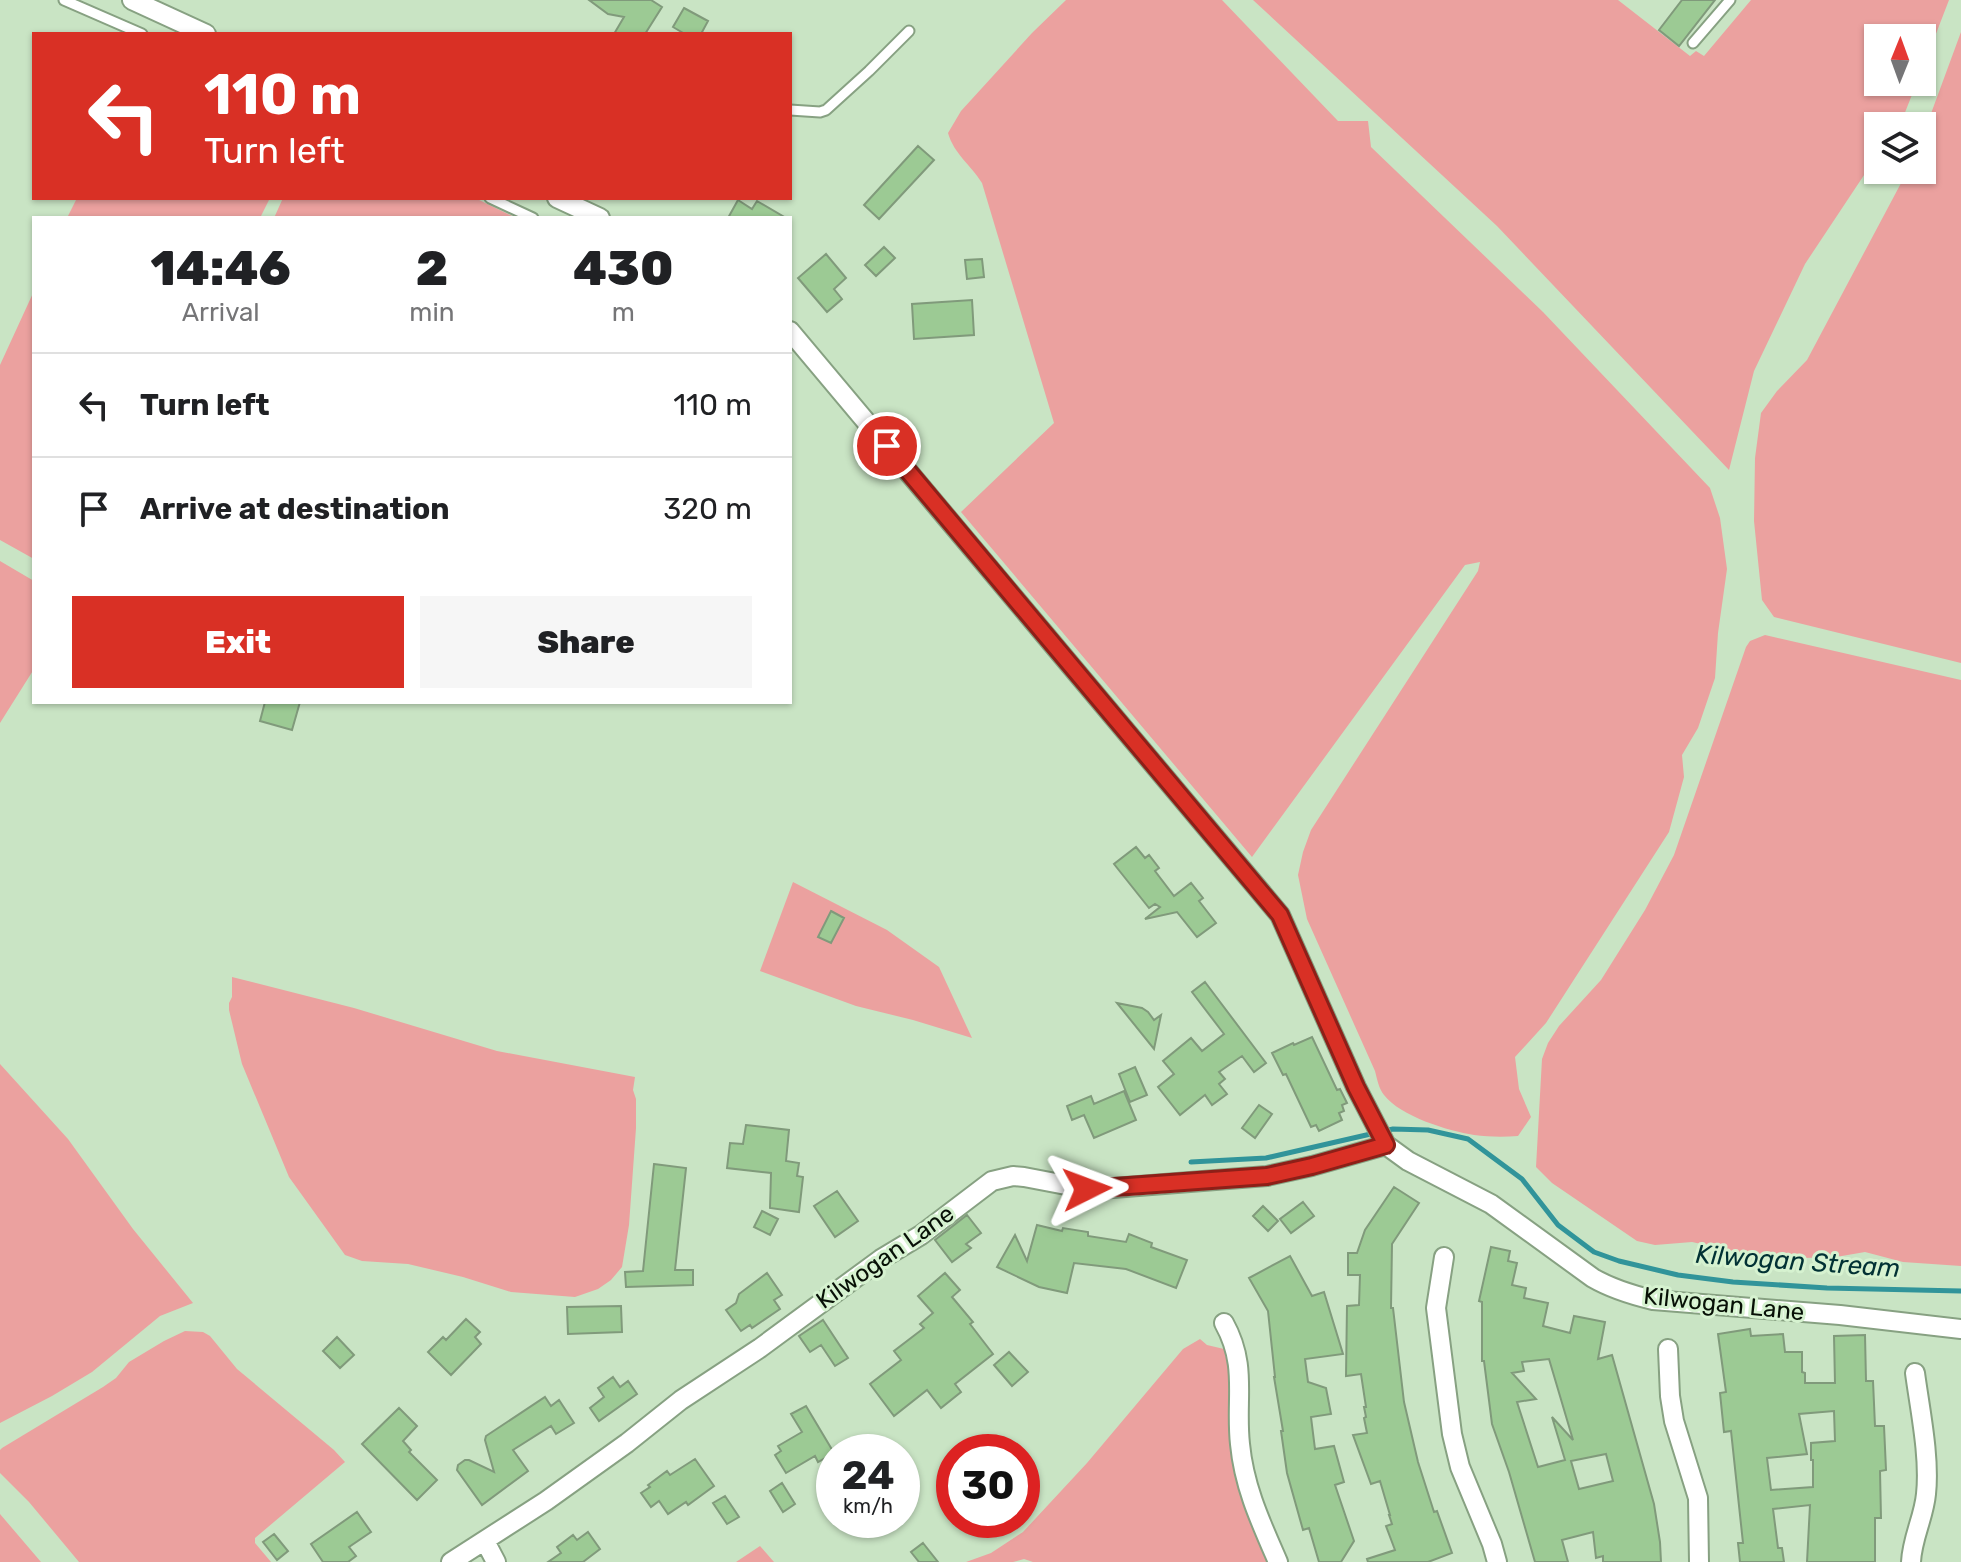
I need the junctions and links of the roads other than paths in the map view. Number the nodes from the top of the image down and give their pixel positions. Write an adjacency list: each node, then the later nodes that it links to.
1 (64, 0): 5 (lane)
2 (132, 0): 6 (street)
3 (1730, 0): 7 (lane)
4 (909, 31): 8 (lane)
5 (137, 32)
6 (202, 32)
7 (1693, 43)
8 (792, 110)
9 (494, 200): 11 (lane)
10 (561, 200): 12 (street)
11 (529, 216)
12 (591, 216)
13 (792, 333): 14 (street)
14 (1384, 1141): 17 (street, Kilwogan Lane); 20 (street, Kilwogan Lane)
15 (1444, 1257): 24 (street)
16 (1224, 1323): 23 (street)
17 (1961, 1329)
18 (1668, 1349): 25 (street)
19 (1915, 1373): 26 (street)
20 (485, 1541): 21 (street, Kilwogan Lane); 22 (street)
21 (451, 1562)
22 (496, 1562)
23 (1278, 1562)
24 (1497, 1562)
25 (1699, 1562)
26 (1911, 1562)

